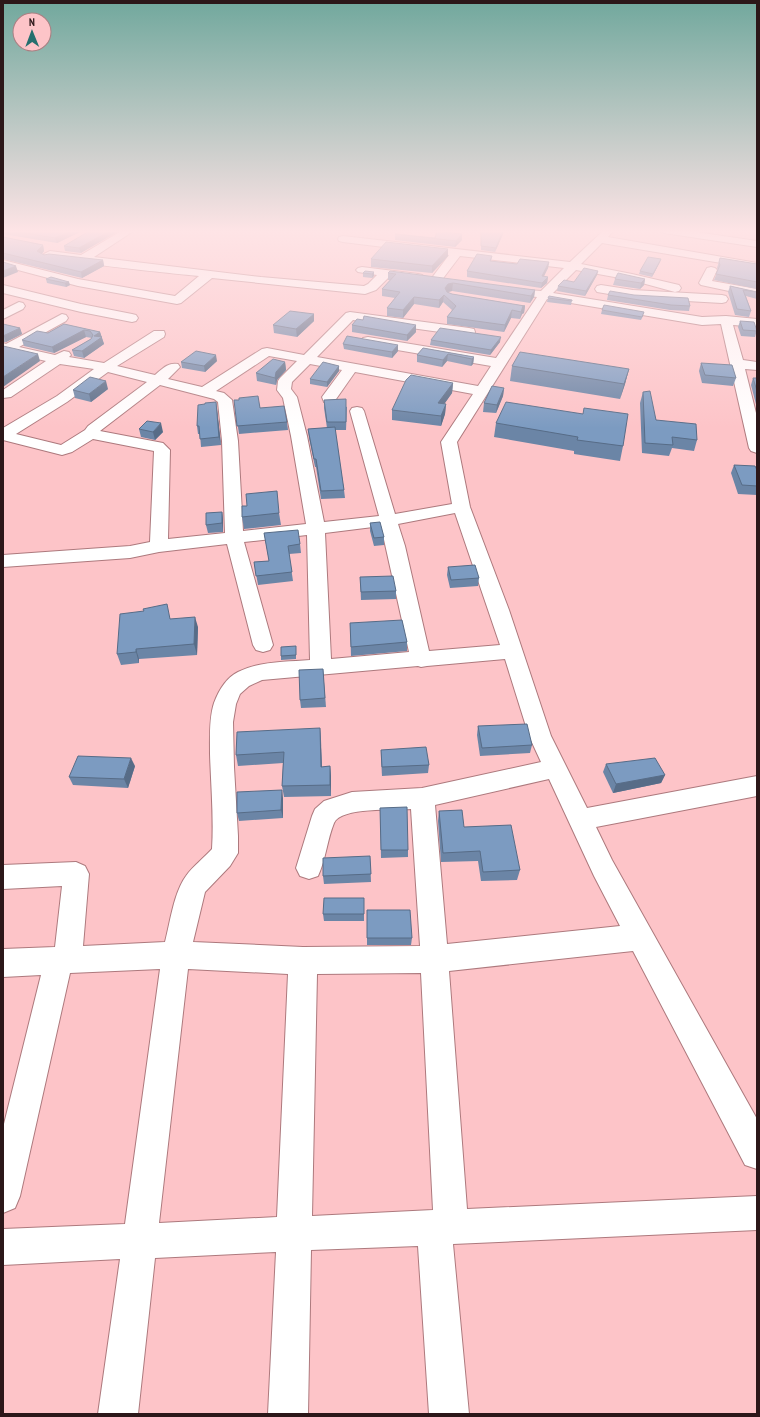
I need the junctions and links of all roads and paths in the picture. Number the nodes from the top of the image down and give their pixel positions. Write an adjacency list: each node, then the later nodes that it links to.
1 (35, 296): 10 (street)
2 (98, 296): 10 (street)
3 (153, 296): 4 (street)
4 (182, 296)
5 (544, 296): 28 (street)
6 (579, 296): 14 (street)
7 (670, 296): 8 (street)
8 (722, 299)
9 (19, 306): 11 (street)
10 (81, 308): 13 (street)
11 (3, 315)
12 (62, 318): 19 (street)
13 (132, 318)
14 (726, 320): 15 (street); 23 (street)
15 (757, 323)
16 (159, 334): 25 (street)
17 (332, 334): 18 (street); 21 (street); 28 (street)
18 (485, 335)
19 (6, 347): 22 (street)
20 (75, 349): 22 (street)
21 (313, 354): 27 (street); 28 (street); 30 (street); 40 (street)
22 (56, 359): 25 (street); 31 (street)
23 (736, 364): 24 (street); 33 (street)
24 (757, 366)
25 (106, 367): 29 (street); 36 (street)
26 (173, 367): 29 (street)
27 (351, 368): 28 (street); 32 (street)
28 (489, 378): 38 (street)
29 (158, 381): 30 (street); 35 (street)
30 (204, 392): 41 (street)
31 (6, 394)
32 (328, 400)
33 (752, 410): 37 (street)
34 (357, 411): 39 (street)
35 (92, 432): 36 (street); 42 (street)
36 (3, 435)
37 (757, 448)
38 (461, 507): 39 (street); 45 (street)
39 (389, 520): 40 (street); 46 (street)
40 (316, 528): 41 (street); 47 (street)
41 (234, 538): 42 (street); 44 (street)
42 (159, 546): 43 (street)
43 (3, 562)
44 (263, 645)
45 (512, 651): 46 (street); 48 (street)
46 (421, 660): 47 (street)
47 (321, 667): 55 (street)
48 (556, 768): 50 (street); 51 (street)
49 (757, 786): 51 (street)
50 (422, 798): 52 (street); 56 (street)
51 (580, 820): 54 (street)
52 (308, 868)
53 (3, 877): 57 (street)
54 (640, 937): 56 (street); 60 (street)
55 (176, 955): 57 (street); 58 (street); 65 (street)
56 (434, 959): 58 (street); 63 (street)
57 (64, 960): 59 (street); 61 (street)
58 (303, 961): 64 (street)
59 (3, 963)
60 (757, 1153)
61 (3, 1196)
62 (757, 1213): 63 (street)
63 (434, 1227): 64 (street); 69 (street)
64 (294, 1233): 65 (street); 68 (street)
65 (140, 1240): 66 (street); 67 (street)
66 (3, 1247)
67 (118, 1414)
68 (288, 1414)
69 (449, 1414)

